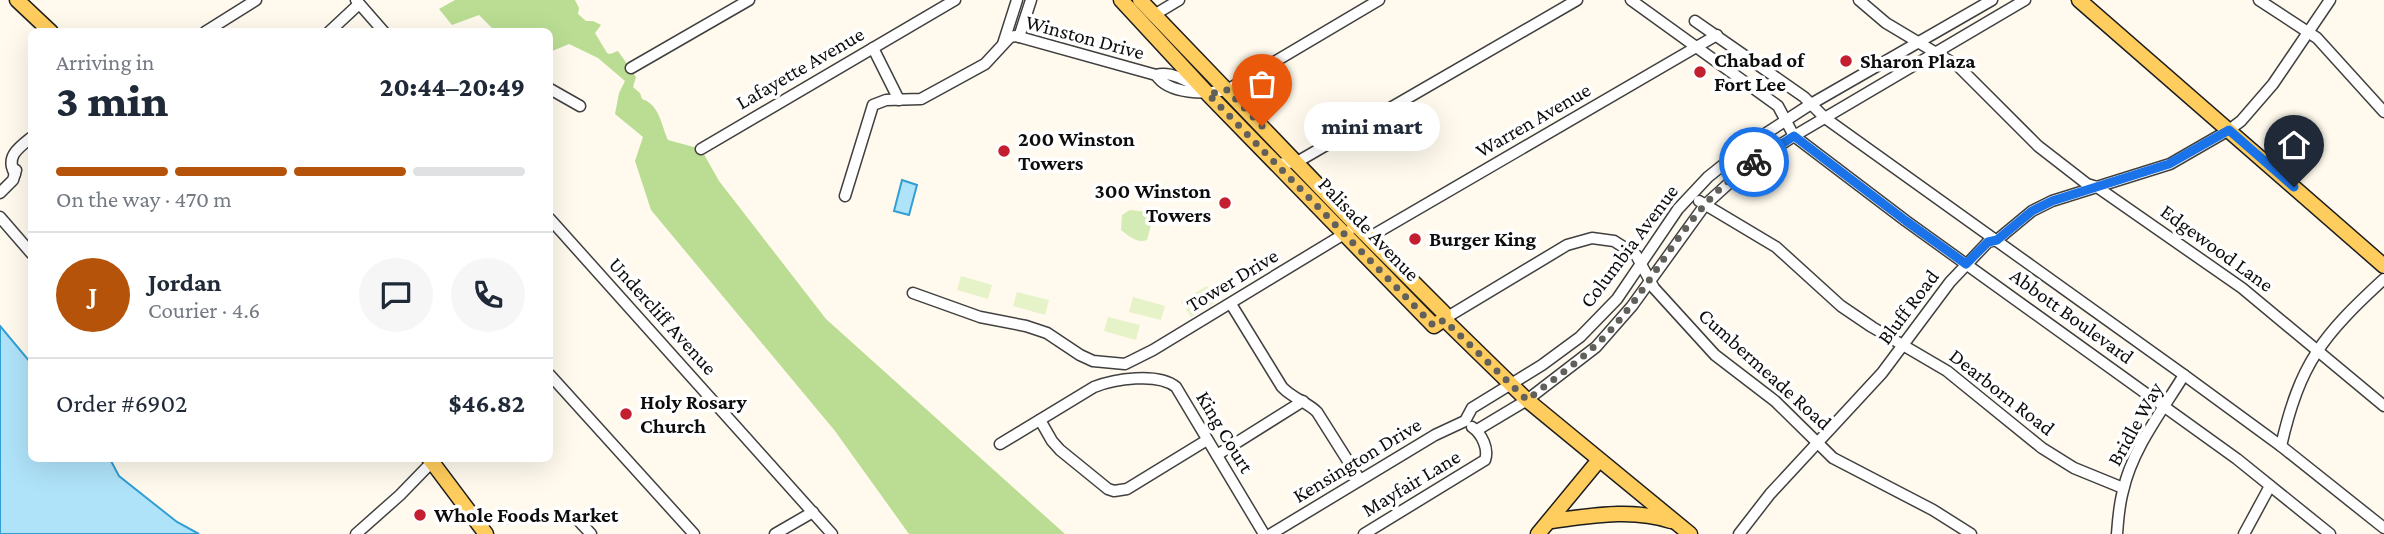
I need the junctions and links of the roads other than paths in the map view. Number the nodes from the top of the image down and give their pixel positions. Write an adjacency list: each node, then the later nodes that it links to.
1 (17, 0): 23 (main road)
2 (256, 0): 24 (street)
3 (749, 0): 35 (street)
4 (955, 0): 33 (street, Lafayette Avenue)
5 (1017, 0): 31 (street)
6 (1031, 0): 29 (street)
7 (1121, 0): 38 (main road, Palisade Avenue)
8 (1132, 0): 21 (main road)
9 (1140, 0): 21 (main road, Palisade Avenue)
10 (1180, 0): 21 (street)
11 (1379, 0): 36 (street)
12 (1577, 0): 49 (street)
13 (1631, 0): 32 (street, Abbott Boulevard)
14 (1858, 0): 30 (street, Edgewood Lane)
15 (1992, 0): 30 (street, Columbia Avenue)
16 (2025, 0): 34 (street, Columbia Avenue)
17 (2079, 0): 45 (main road)
18 (2259, 0): 27 (street)
19 (2330, 0): 27 (street, Bluff Road)
20 (358, 2): 25 (street); 26 (street)
21 (1154, 15): 36 (main road, Palisade Avenue)
22 (1695, 21): 28 (street, Abbott Boulevard)
23 (47, 28)
24 (211, 28)
25 (333, 28)
26 (381, 28)
27 (2308, 32): 42 (street); 45 (street, Bluff Road)
28 (1717, 34): 32 (street, Warren Avenue); 40 (street, Abbott Boulevard)
29 (1019, 37): 31 (street, Winston Drive); 38 (street, Winston Drive)
30 (1918, 43): 34 (street, Edgewood Lane); 40 (street, Columbia Avenue)
31 (1002, 47): 39 (street, Winston Drive)
32 (1696, 47): 44 (street, Abbott Boulevard); 59 (street, Warren Avenue)
33 (873, 48): 39 (street); 48 (street, Lafayette Avenue)
34 (1938, 52): 43 (street, Columbia Avenue); 51 (street, Edgewood Lane)
35 (631, 68)
36 (1227, 90): 38 (street); 49 (main road, Palisade Avenue)
37 (553, 91): 41 (street)
38 (1208, 94): 50 (main road, Palisade Avenue)
39 (899, 100): 54 (street, Winston Drive)
40 (1811, 104): 43 (street, Abbott Boulevard); 44 (street, Columbia Avenue)
41 (580, 106)
42 (2384, 111)
43 (1825, 118): 46 (street, Columbia Avenue); 60 (street, Abbott Boulevard)
44 (1786, 121): 46 (street, Abbott Boulevard); 53 (street, Columbia Avenue)
45 (2229, 130): 51 (street, Bluff Road); 64 (main road)
46 (1794, 136): 55 (street, Columbia Avenue); 63 (street, Abbott Boulevard)
47 (28, 141): 52 (street)
48 (701, 149)
49 (1297, 162): 50 (street); 58 (main road, Palisade Avenue)
50 (1276, 164): 58 (main road, Palisade Avenue)
51 (2097, 187): 60 (street, Bluff Road); 71 (street, Edgewood Lane)
52 (0, 193)
53 (1691, 195): 55 (street, Dearborn Road); 62 (street, Columbia Avenue)
54 (845, 196)
55 (1704, 205): 66 (street, Columbia Avenue); 70 (street, Dearborn Road)
56 (0, 217): 61 (street)
57 (553, 222): 93 (street, Undercliff Avenue)
58 (1351, 230): 59 (main road, Palisade Avenue); 68 (street, Tower Drive); 69 (main road, Palisade Avenue)
59 (1368, 238): 69 (main road, Palisade Avenue)
60 (1997, 240): 63 (street, Bluff Road); 72 (street, Abbott Boulevard)
61 (28, 249)
62 (1640, 262): 66 (street, Cumbermeade Road); 69 (street, Cumbermeade Road); 74 (street, Columbia Avenue)
63 (1966, 264): 70 (street, Bluff Road); 77 (street, Abbott Boulevard)
64 (2384, 266)
65 (2384, 279): 71 (street)
66 (1649, 280): 75 (street, Columbia Avenue); 83 (street, Cumbermeade Road)
67 (913, 293): 68 (street, Tower Drive)
68 (1231, 304): 76 (street)
69 (1444, 320): 74 (main road, Palisade Avenue)
70 (1903, 345): 83 (street, Bluff Road); 92 (street, Dearborn Road)
71 (2317, 349): 78 (street, Edgewood Lane); 85 (street)
72 (2184, 375): 77 (street, Bridle Way); 85 (street, Abbott Boulevard)
73 (553, 378): 101 (street)
74 (1511, 385): 75 (main road, Palisade Avenue); 80 (street, Kensington Drive)
75 (1527, 400): 81 (street); 87 (main road, Palisade Avenue)
76 (1303, 401): 86 (street); 90 (street)
77 (2165, 406): 91 (street, Abbott Boulevard); 92 (street, Bridle Way)
78 (2384, 406)
79 (1040, 420): 82 (street, King Court); 82 (street); 84 (street)
80 (1465, 421): 81 (street); 90 (street, Kensington Drive)
81 (1477, 430): 106 (street, Mayfair Lane)
82 (1208, 440): 86 (street, King Court)
83 (1818, 443): 108 (street, Bluff Road); 109 (street, Cumbermeade Road)
84 (1000, 444)
85 (2281, 446): 96 (street, Abbott Boulevard)
86 (1217, 455): 104 (street, King Court)
87 (1599, 460): 95 (main road); 97 (main road, Palisade Avenue)
88 (428, 462): 98 (street)
89 (432, 462): 99 (main road)
90 (1360, 480): 105 (street, Kensington Drive)
91 (2270, 486): 111 (street); 112 (street, Abbott Boulevard)
92 (2123, 488): 110 (street, Bridle Way)
93 (813, 512): 102 (street); 103 (street, Undercliff Avenue)
94 (578, 520): 100 (street)
95 (1550, 521): 97 (main road); 107 (main road)
96 (2384, 528)
97 (1684, 529)
98 (356, 534)
99 (486, 534)
100 (590, 534)
101 (694, 534)
102 (775, 534)
103 (832, 534)
104 (1264, 534)
105 (1271, 534)
106 (1364, 534)
107 (1538, 534)
108 (1739, 534)
109 (1971, 534)
110 (2117, 534)
111 (2244, 534)
112 (2330, 534)

